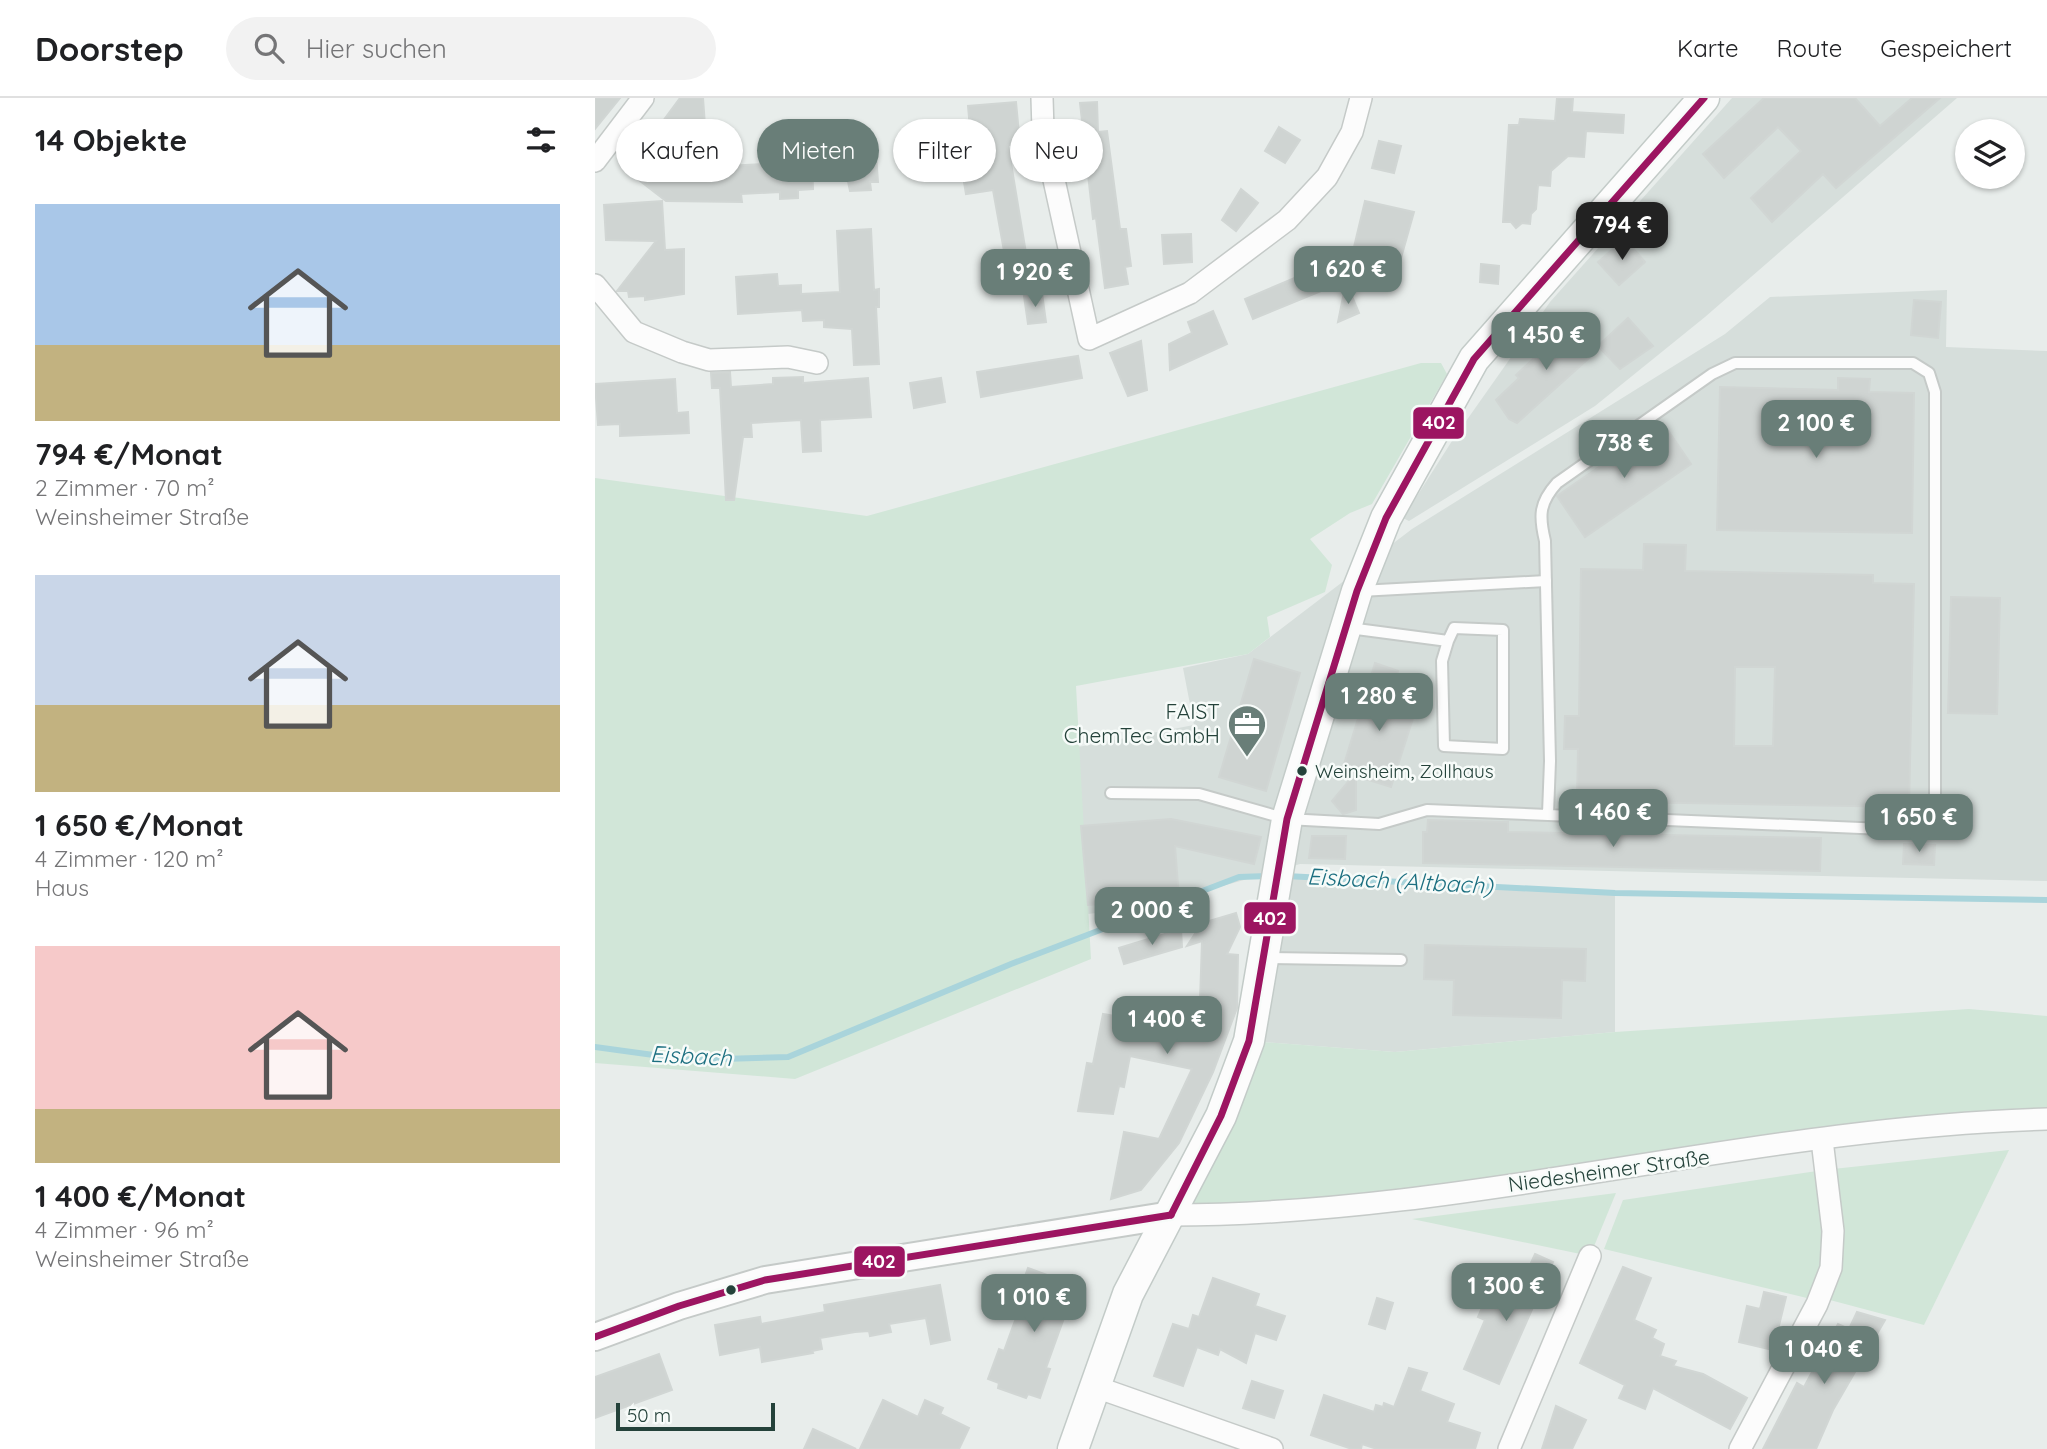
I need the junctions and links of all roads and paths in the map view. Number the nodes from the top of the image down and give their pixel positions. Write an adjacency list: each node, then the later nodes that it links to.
1 (643, 98): 5 (street)
2 (1042, 98): 3 (street)
3 (1361, 98)
4 (1696, 101): 9 (main road)
5 (595, 161)
6 (595, 285): 7 (street)
7 (817, 363)
8 (1546, 581): 9 (lane); 13 (lane); 13 (lane)
9 (1357, 591): 10 (main road)
10 (1347, 628): 11 (lane); 14 (main road)
11 (1448, 641): 11 (lane)
12 (1111, 793): 14 (lane)
13 (1548, 814): 14 (lane)
14 (1287, 818): 15 (main road)
15 (1265, 958): 16 (lane); 19 (main road)
16 (1401, 960)
17 (2047, 1119): 18 (street, Niedesheimer Straße)
18 (1822, 1140): 19 (street, Niedesheimer Straße); 26 (street)
19 (1171, 1215): 21 (street); 22 (main road)
20 (1590, 1256): 25 (street)
21 (595, 1337)
22 (1096, 1387): 23 (main road); 24 (street)
23 (1073, 1449)
24 (1272, 1449)
25 (1509, 1449)
26 (1740, 1449)

